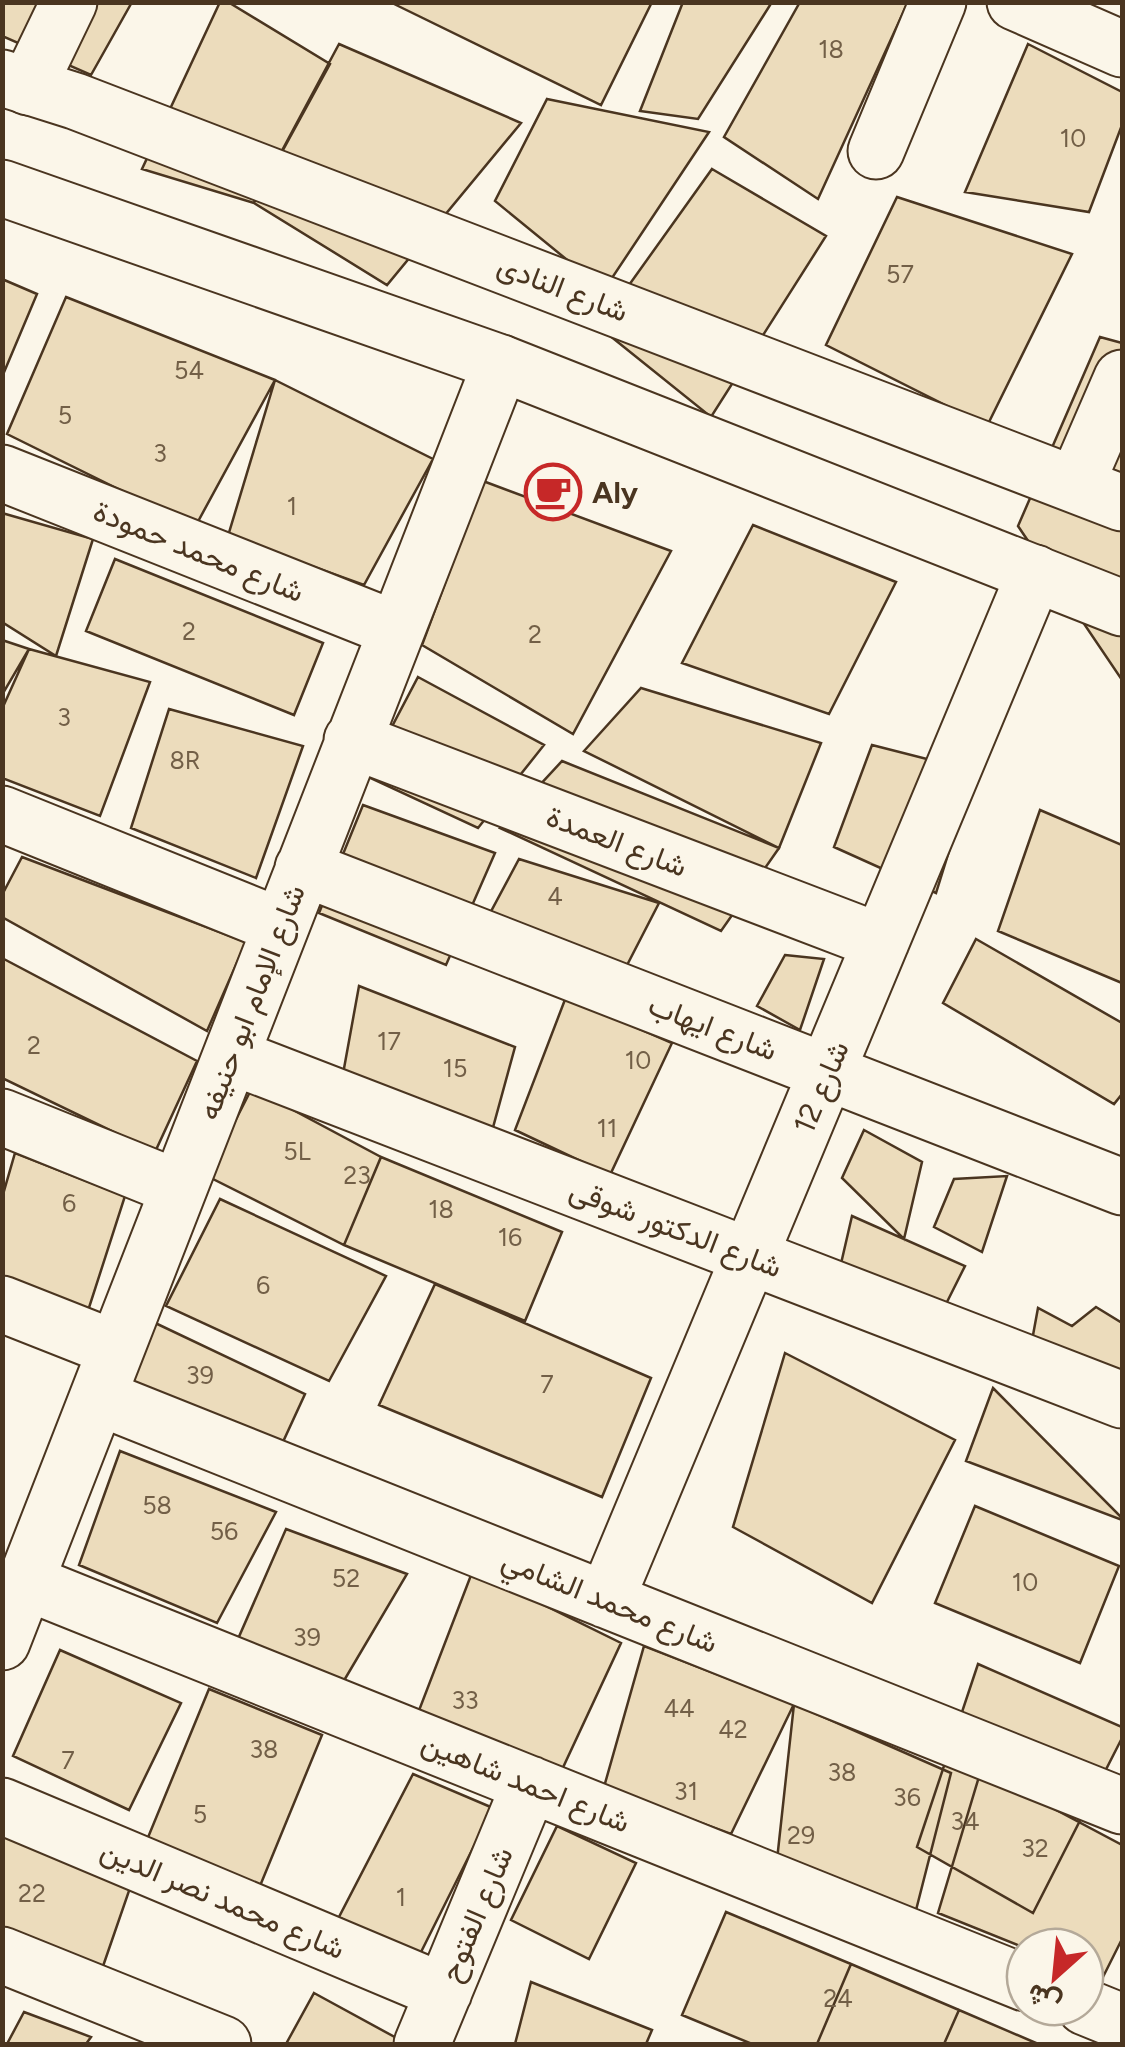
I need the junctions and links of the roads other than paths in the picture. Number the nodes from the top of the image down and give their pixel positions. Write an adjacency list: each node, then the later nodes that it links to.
1 (69, 2): 5 (street)
2 (938, 2): 6 (street)
3 (1014, 2): 4 (street)
4 (1122, 49)
5 (15, 82): 11 (street, شارع النادى)
6 (876, 151)
7 (2, 188): 8 (street)
8 (502, 362): 12 (street); 14 (street, شارع الإمام ابو حنيفه)
9 (1122, 378): 11 (street)
10 (2, 473): 14 (street, شارع محمد حمودة)
11 (1099, 494)
12 (1035, 573): 13 (street); 19 (street, شارع 12)
13 (1122, 608)
14 (395, 629): 15 (street, شارع الإمام ابو حنيفه)
15 (352, 740): 17 (street, شارع الإمام ابو حنيفه); 19 (street, شارع العمدة)
16 (2, 814): 18 (street)
17 (304, 868): 18 (street, شارع الإمام ابو حنيفه); 21 (street, شارع ايهاب)
18 (280, 926): 20 (street, شارع الإمام ابو حنيفه)
19 (881, 942): 21 (street, شارع 12)
20 (230, 1056): 24 (street, شارع الإمام ابو حنيفه); 25 (street, شارع الدكتور شوقى)
21 (827, 1072): 23 (street, شارع ايهاب); 25 (street, شارع 12)
22 (2, 1117): 24 (street)
23 (1122, 1187)
24 (178, 1188): 27 (street, شارع الإمام ابو حنيفه)
25 (749, 1256): 28 (street, شارع الدكتور شوقى); 31 (street, شارع 12)
26 (2, 1304): 27 (street, شارع محمد الشامي)
27 (107, 1373): 29 (street, شارع الإمام ابو حنيفه); 31 (street, شارع محمد الشامي)
28 (1122, 1400)
29 (25, 1520): 30 (street, شارع الإمام ابو حنيفه)
30 (26, 1582): 32 (street, شارع الإمام ابو حنيفه); 33 (street, شارع احمد شاهين)
31 (606, 1600): 35 (street, شارع محمد الشامي)
32 (2, 1642)
33 (530, 1784): 37 (street, شارع احمد شاهين); 38 (street, شارع الفتوح)
34 (2, 1806): 38 (street, شارع محمد نصر الدين)
35 (1122, 1806)
36 (2, 1955): 39 (street)
37 (1005, 1975)
38 (444, 1992): 40 (street, شارع الفتوح)
39 (223, 2044)
40 (422, 2044)

